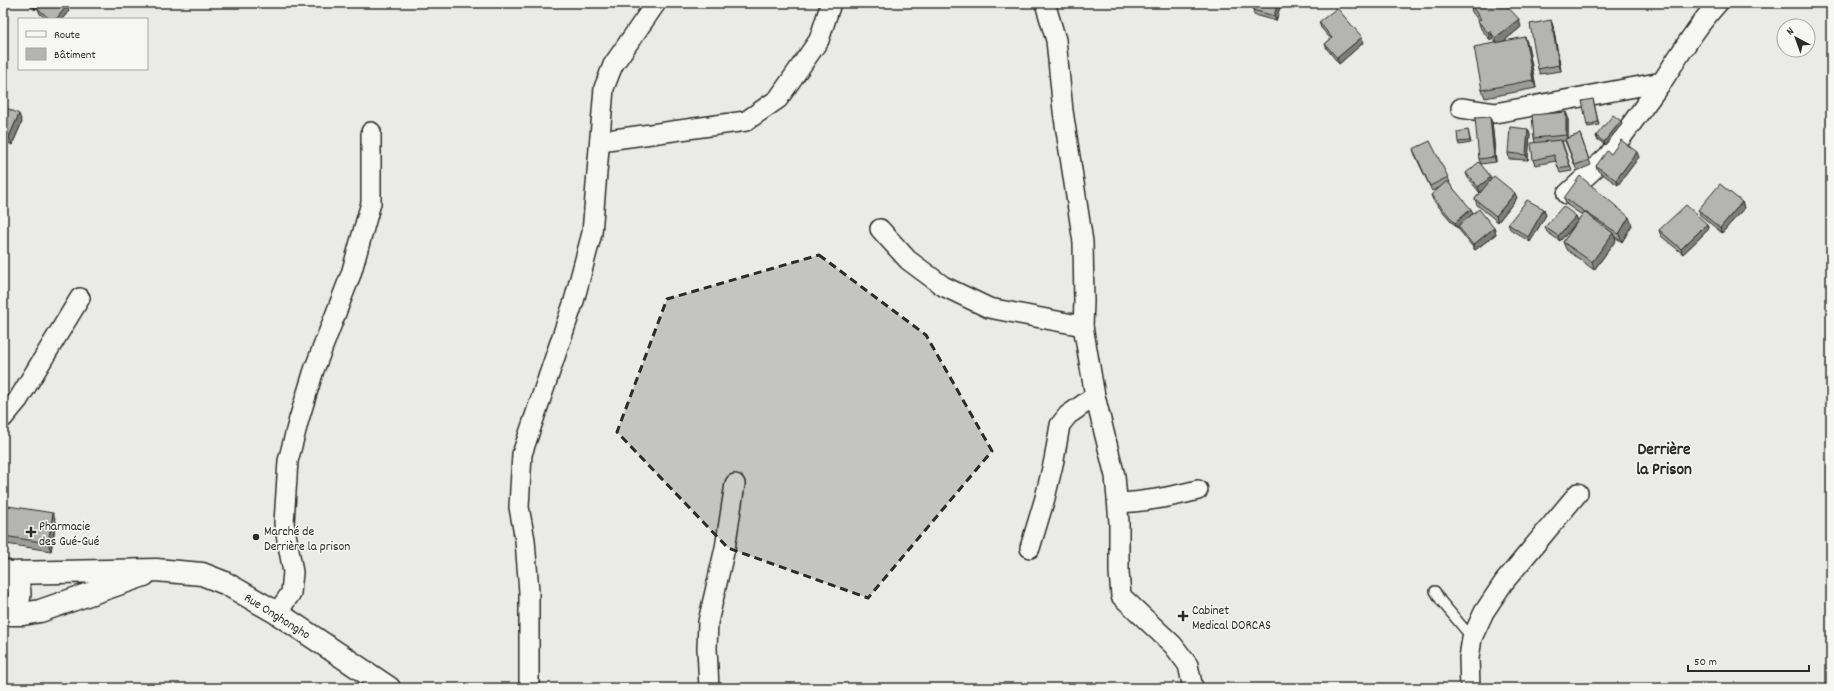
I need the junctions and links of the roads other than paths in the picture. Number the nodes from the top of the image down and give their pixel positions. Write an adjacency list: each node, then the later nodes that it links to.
1 (656, 3): 8 (street)
2 (831, 3): 8 (street)
3 (1045, 3): 12 (street)
4 (1718, 3): 5 (street)
5 (1662, 82): 6 (street); 9 (street)
6 (1461, 108)
7 (371, 132): 23 (street)
8 (600, 140): 27 (street)
9 (1567, 194)
10 (880, 229): 12 (street)
11 (80, 298): 14 (street)
12 (1083, 326): 13 (street)
13 (1095, 396): 18 (street); 19 (street)
14 (3, 418)
15 (735, 484): 28 (street)
16 (1198, 490): 18 (street)
17 (1578, 493): 25 (street)
18 (1118, 503): 29 (street)
19 (1030, 548)
20 (156, 570): 21 (main road, Rue Onghongho); 23 (main road, Rue Onghongho); 24 (main road)
21 (6, 571): 24 (main road)
22 (1436, 590): 25 (lane)
23 (276, 613): 26 (main road, Rue Onghongho)
24 (5, 615)
25 (1472, 638): 30 (street)
26 (389, 688)
27 (529, 688)
28 (709, 688)
29 (1193, 688)
30 (1470, 688)

